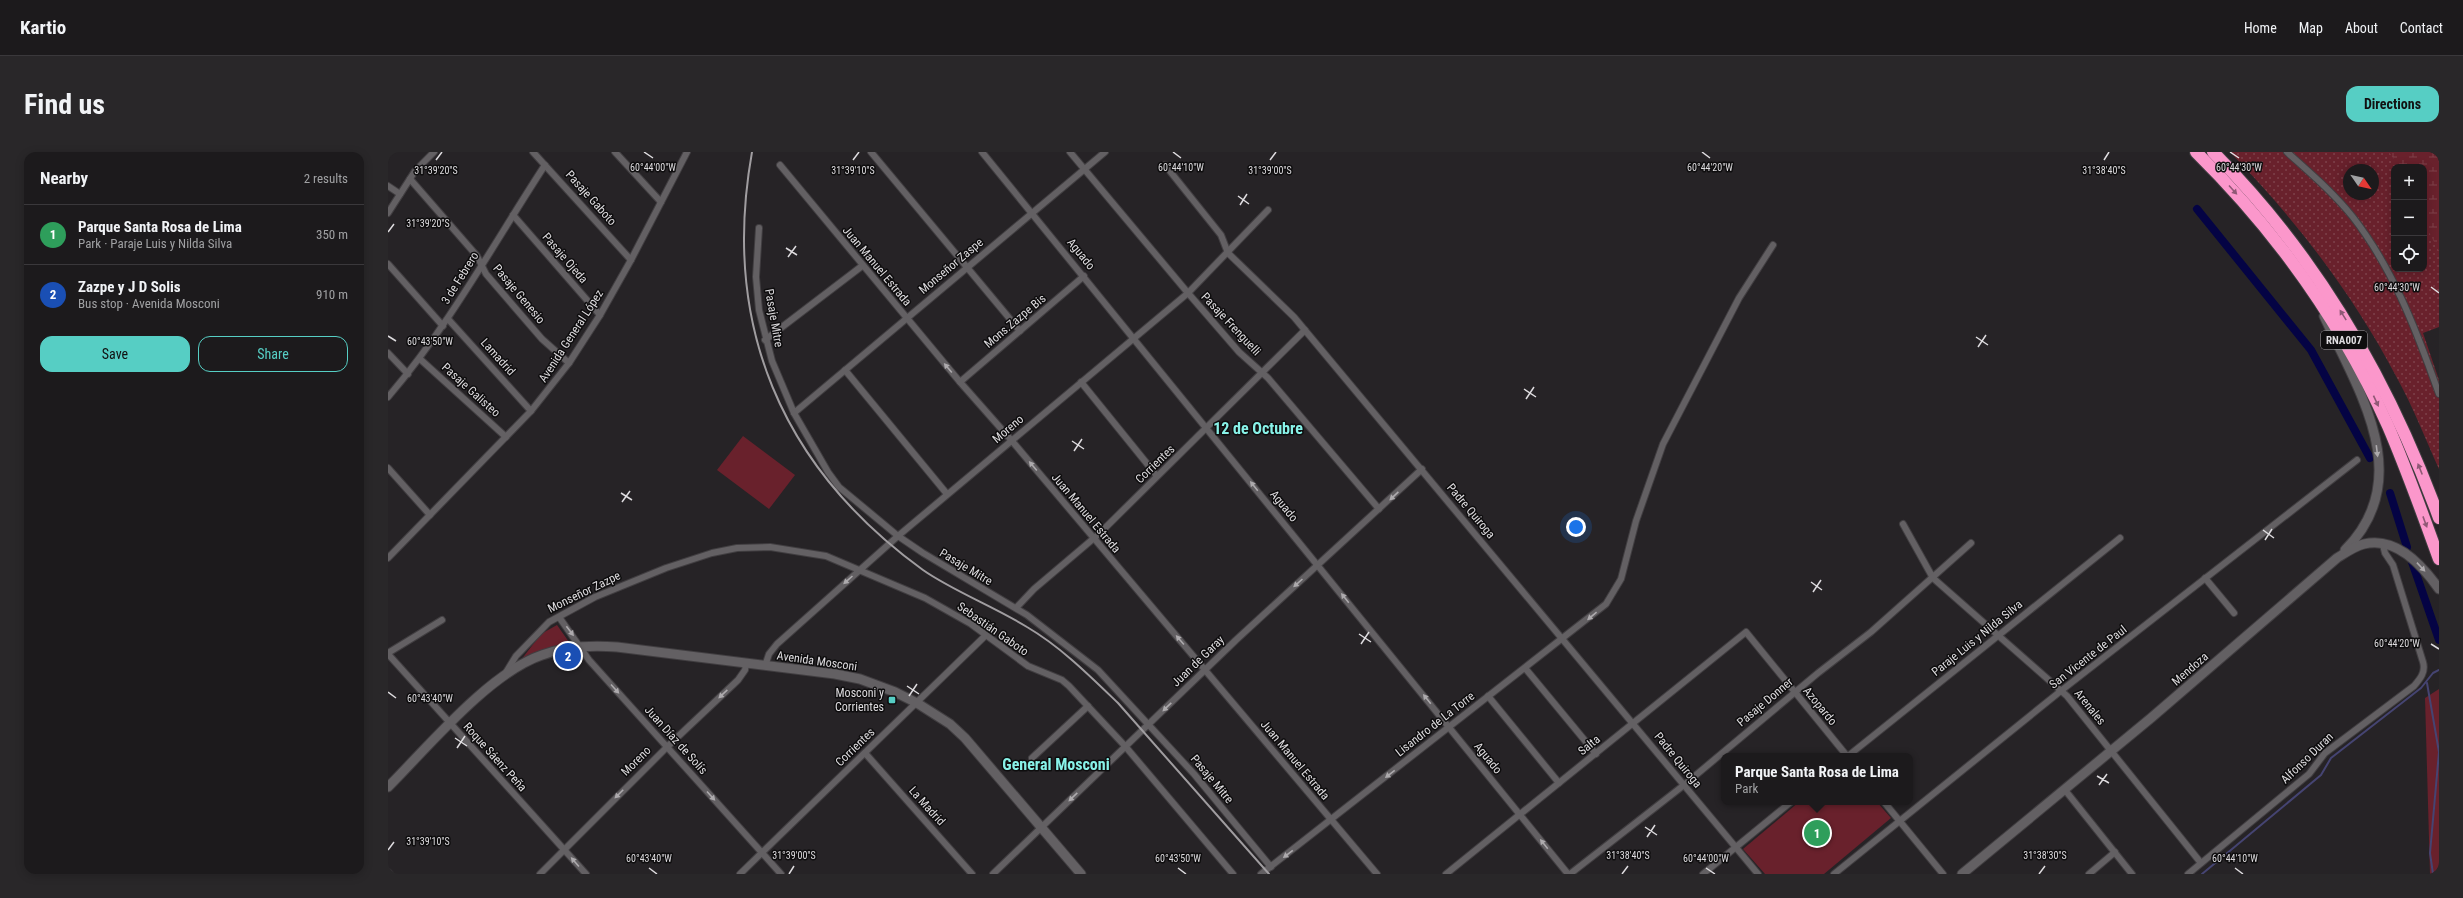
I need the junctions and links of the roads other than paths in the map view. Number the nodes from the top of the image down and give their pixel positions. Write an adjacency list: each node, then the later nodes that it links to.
1 (434, 152): 16 (street)
2 (533, 152): 12 (street, Pasaje Gaboto)
3 (615, 152): 19 (street)
4 (687, 152): 19 (street, Avenida General López)
5 (871, 152): 31 (street)
6 (982, 152): 21 (street, Aguado)
7 (1070, 152): 15 (street, Pasaje Frenguelli)
8 (1105, 152): 15 (street, Monseñor Zaspe)
9 (2196, 152): 33 (highway, RNA007, one-way to 33)
10 (2213, 152): 65 (highway, RNA007, one-way to 10)
11 (2287, 152): 51 (street)
12 (545, 165): 23 (street, 3 de Febrero); 27 (street, Pasaje Gaboto)
13 (780, 165): 30 (street, Juan Manuel Estrada)
14 (1165, 165): 26 (street, Padre Quiroga)
15 (1084, 170): 21 (street, Monseñor Zaspe); 34 (street, Pasaje Frenguelli)
16 (410, 179): 18 (street); 29 (street, Pasaje Genesio)
17 (388, 186): 18 (street)
18 (400, 194): 22 (street)
19 (661, 202): 27 (street, Avenida General López)
20 (1268, 210): 26 (street, Moreno)
21 (1032, 211): 31 (street, Monseñor Zaspe); 32 (street, Aguado)
22 (388, 213)
23 (513, 215): 29 (street, 3 de Febrero); 35 (street, Pasaje Ojeda)
24 (759, 228): 42 (street, Pasaje Mitre)
25 (1773, 245): 88 (street, Lisandro de La Torre, one-way to 88)
26 (1228, 253): 34 (street, Moreno); 39 (street, Padre Quiroga)
27 (631, 260): 35 (street, Avenida General López)
28 (388, 264): 38 (street)
29 (482, 265): 37 (street, 3 de Febrero); 45 (street, Pasaje Genesio)
30 (862, 266): 36 (street, Juan Manuel Estrada); 42 (street)
31 (967, 267): 36 (street, Monseñor Zaspe); 40 (street)
32 (1084, 276): 40 (street, Mons.Zazpe Bis); 41 (street, Aguado)
33 (2309, 286): 73 (street, one-way to 73); 74 (highway, RNA007, one-way to 74)
34 (1188, 293): 41 (street, Moreno); 47 (street, Pasaje Frenguelli)
35 (600, 315): 45 (street, Avenida General López)
36 (906, 318): 46 (street, Monseñor Zaspe); 49 (street, Juan Manuel Estrada, one-way to 36)
37 (448, 319): 38 (street, 3 de Febrero); 53 (street, Lamadrid)
38 (443, 326): 44 (street, 3 de Febrero)
39 (1305, 330): 47 (street, Corrientes); 60 (street, Padre Quiroga)
40 (1020, 331): 49 (street, Mons.Zazpe Bis)
41 (1135, 338): 50 (street, Moreno); 55 (street, Aguado)
42 (765, 340): 54 (street, Pasaje Mitre)
43 (388, 353): 48 (street)
44 (420, 359): 48 (street, 3 de Febrero); 56 (street, Pasaje Galisteo)
45 (569, 363): 53 (street, Avenida General López)
46 (845, 370): 54 (street, Monseñor Zaspe); 62 (street)
47 (1262, 372): 55 (street, Corrientes); 63 (street, Pasaje Frenguelli)
48 (408, 374): 52 (street, 3 de Febrero)
49 (960, 382): 57 (street, Juan Manuel Estrada)
50 (1081, 382): 57 (street, Moreno); 61 (street)
51 (2439, 394)
52 (388, 397)
53 (531, 411): 56 (street, Avenida General López)
54 (794, 413): 67 (street, Pasaje Mitre)
55 (1207, 428): 61 (street, Corrientes); 75 (street, Aguado, one-way to 55)
56 (506, 437): 64 (street, Avenida General López)
57 (1012, 441): 62 (street, Moreno); 68 (street, Juan Manuel Estrada, one-way to 57)
58 (2357, 460): 79 (street, San Vicente de Paul)
59 (388, 468): 64 (street)
60 (1422, 469): 63 (street, Juan de Garay, one-way to 63); 88 (street, Padre Quiroga)
61 (1158, 476): 68 (street, Corrientes)
62 (947, 494): 67 (street, Moreno)
63 (1379, 509): 75 (street, Juan de Garay)
64 (430, 515): 72 (street, Avenida General López)
65 (2439, 518)
66 (1903, 524): 78 (street, Arenales)
67 (898, 536): 77 (street, Moreno); 81 (street, Pasaje Mitre)
68 (1092, 538): 81 (street, Corrientes); 95 (street, Juan Manuel Estrada, one-way to 68)
69 (2120, 538): 86 (street, Paraje Luis y Nilda Silva)
70 (1971, 543): 78 (street, Pasaje Donner)
71 (2383, 545): 73 (street, Mendoza); 80 (street, Mendoza, one-way to 80); 130 (street, Alfonso Duran)
72 (388, 558)
73 (2337, 558): 108 (street, Mendoza)
74 (2439, 559)
75 (1318, 565): 95 (street, Juan de Garay, one-way to 95); 105 (street, Aguado, one-way to 75)
76 (666, 568): 77 (street, Sebastián Gaboto); 83 (street, Monseñor Zazpe)
77 (859, 570): 87 (street, Sebastián Gaboto); 93 (street, Moreno, one-way to 93)
78 (1933, 578): 86 (street, Arenales); 98 (street, Pasaje Donner)
79 (2205, 578): 82 (street); 97 (street, San Vicente de Paul)
80 (2439, 590)
81 (1016, 608): 104 (street, Pasaje Mitre)
82 (2234, 613)
83 (559, 617): 89 (street, Juan Díaz de Solís, one-way to 89); 96 (street, Monseñor Zazpe)
84 (442, 620): 90 (street)
85 (1746, 632): 98 (street, Azopardo); 102 (street, Salta)
86 (2000, 635): 97 (street, Arenales); 112 (street, Paraje Luis y Nilda Silva)
87 (985, 636): 100 (street, Corrientes); 101 (street, Sebastián Gaboto)
88 (1563, 640): 94 (street, Lisandro de La Torre); 102 (street, Padre Quiroga)
89 (581, 646): 92 (street, Avenida Mosconi); 96 (street, Avenida Mosconi); 107 (street, Juan Díaz de Solís, one-way to 107)
90 (388, 654): 91 (street, Roque Sáenz Peña)
91 (390, 662): 103 (street, Roque Sáenz Peña)
92 (746, 664): 93 (street, Avenida Mosconi); 107 (street, Moreno, one-way to 107)
93 (765, 666): 100 (street, Avenida Mosconi)
94 (1525, 668): 99 (street, Lisandro de La Torre); 113 (street)
95 (1205, 670): 104 (street, Juan de Garay, one-way to 104); 123 (street, Juan Manuel Estrada)
96 (503, 676): 103 (street, Monseñor Zazpe)
97 (2062, 690): 108 (street, Arenales); 124 (street, San Vicente de Paul)
98 (1795, 692): 110 (street, Pasaje Donner); 111 (street, Azopardo)
99 (1488, 696): 105 (street, Lisandro de La Torre); 116 (street)
100 (917, 703): 109 (street, Corrientes); 125 (street, Avenida Mosconi)
101 (1088, 706): 106 (street, Sebastián Gaboto); 115 (street)
102 (1634, 723): 113 (street, Salta); 117 (street, Padre Quiroga)
103 (450, 724): 118 (street, Monseñor Zazpe); 127 (street, Roque Sáenz Peña)
104 (1149, 724): 106 (street, Juan de Garay); 131 (street, Pasaje Mitre)
105 (1449, 727): 122 (street, Aguado); 123 (street, Lisandro de La Torre, one-way to 123)
106 (1125, 746): 125 (street, Juan de Garay, one-way to 125); 139 (street, Sebastián Gaboto)
107 (666, 747): 127 (street, Moreno, one-way to 127); 128 (street, Juan Díaz de Solís, one-way to 128)
108 (2111, 751): 119 (street, Mendoza); 130 (street, Arenales)
109 (865, 753): 128 (street, Corrientes); 136 (street, La Madrid)
110 (1722, 753)
111 (1845, 753)
112 (1851, 753)
113 (1596, 754): 116 (street, Salta)
114 (1721, 754): 117 (street, Pasaje Donner)
115 (1032, 758)
116 (1558, 783): 122 (street, Salta)
117 (1684, 785): 126 (street, Padre Quiroga); 143 (street, Pasaje Donner)
118 (388, 787)
119 (2064, 790): 129 (street); 148 (street, Mendoza)
120 (1787, 805): 126 (street)
121 (1887, 805): 124 (street)
122 (1520, 815): 142 (street, Salta); 143 (street, Aguado, one-way to 122)
123 (1332, 821): 131 (street, Lisandro de La Torre, one-way to 131); 141 (street, Juan Manuel Estrada)
124 (1900, 821): 146 (street, San Vicente de Paul); 147 (street)
125 (1042, 828): 137 (street, Juan de Garay); 138 (street, Avenida Mosconi)
126 (1736, 847): 144 (street); 145 (street, Padre Quiroga)
127 (565, 850): 132 (street, Moreno); 133 (street, Roque Sáenz Peña, one-way to 127)
128 (762, 852): 134 (street, Corrientes); 135 (street, Juan Díaz de Solís)
129 (2115, 852): 149 (street); 150 (street)
130 (2201, 863): 151 (street, Alfonso Duran)
131 (1271, 867): 140 (street, Lisandro de La Torre)
132 (540, 874)
133 (586, 874)
134 (740, 874)
135 (781, 874)
136 (972, 874)
137 (993, 874)
138 (1081, 874)
139 (1233, 874)
140 (1261, 874)
141 (1377, 874)
142 (1446, 874)
143 (1569, 874)
144 (1703, 874)
145 (1758, 874)
146 (1834, 874)
147 (1943, 874)
148 (1962, 874)
149 (2089, 874)
150 (2132, 874)
151 (2188, 874)

